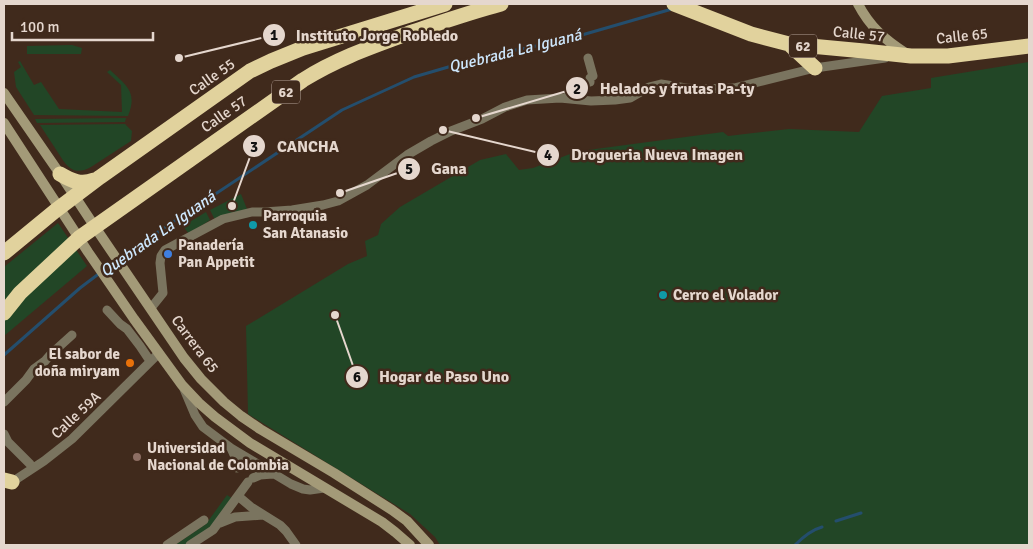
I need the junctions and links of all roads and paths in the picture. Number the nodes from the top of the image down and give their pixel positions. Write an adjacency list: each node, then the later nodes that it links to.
1 (445, 4): 14 (highway, Calle 55 / 62)
2 (501, 4): 17 (highway, Calle 57 / 62)
3 (674, 4): 5 (highway, Calle 57 / 62)
4 (858, 4): 7 (main road)
5 (789, 44): 7 (highway, Calle 57 / 62); 9 (highway)
6 (1029, 46): 7 (highway, Calle 65 / 62)
7 (905, 56): 9 (street)
8 (588, 58): 11 (street)
9 (816, 68): 11 (street)
10 (4, 93): 13 (main road, Carrera 65)
11 (567, 98): 20 (street)
12 (4, 123): 16 (main road)
13 (60, 174): 14 (highway); 15 (main road, Carrera 65)
14 (100, 177): 15 (highway, Calle 55 / 62)
15 (75, 196): 16 (highway, 62); 17 (main road, Carrera 65)
16 (59, 208): 18 (main road); 19 (highway, 62)
17 (95, 227): 18 (highway, Calle 57 / 62); 20 (main road, Carrera 65)
18 (79, 238): 22 (highway, Calle 57 / 62); 23 (main road)
19 (4, 254)
20 (149, 306): 25 (main road, Carrera 65)
21 (107, 310): 27 (street)
22 (4, 313)
23 (137, 323): 25 (main road); 26 (main road)
24 (72, 335): 29 (street)
25 (174, 343): 45 (main road, Carrera 65)
26 (159, 353): 28 (main road); 35 (street, Calle 59A)
27 (148, 358)
28 (182, 385): 31 (street); 36 (main road)
29 (4, 402)
30 (4, 434): 32 (street)
31 (231, 448): 33 (street); 34 (street)
32 (30, 464)
33 (237, 468)
34 (273, 474): 36 (street); 37 (street)
35 (6, 483)
36 (324, 488): 44 (main road)
37 (238, 496): 38 (street); 40 (street)
38 (263, 515): 40 (street); 43 (street)
39 (204, 520): 41 (street)
40 (218, 524): 42 (street)
41 (167, 545)
42 (190, 545)
43 (296, 545)
44 (410, 545)
45 (430, 545)

